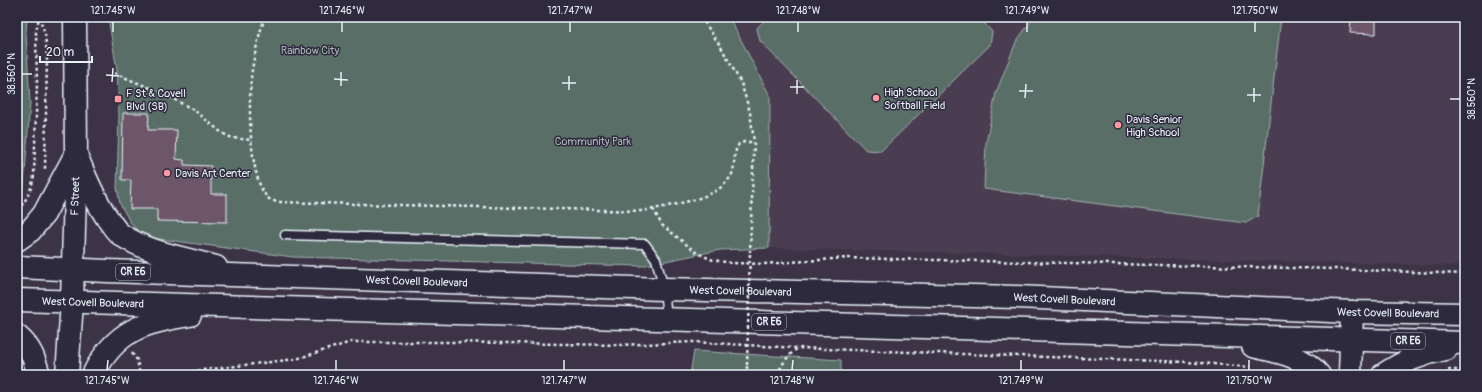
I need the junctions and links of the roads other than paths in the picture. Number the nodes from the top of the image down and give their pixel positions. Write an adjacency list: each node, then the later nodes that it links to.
1 (75, 17): 2 (main road, F Street)
2 (76, 154): 4 (main road); 6 (main road, F Street); 7 (main road)
3 (285, 235): 8 (lane)
4 (17, 240)
5 (17, 267): 6 (main road, West Covell Boulevard / CR E6)
6 (73, 270): 7 (main road, West Covell Boulevard / CR E6); 10 (main road, F Street)
7 (246, 276): 8 (main road, West Covell Boulevard / CR E6)
8 (664, 290): 12 (main road, West Covell Boulevard / CR E6); 14 (lane)
9 (17, 300): 10 (main road, West Covell Boulevard / CR E6)
10 (72, 302): 11 (main road, West Covell Boulevard / CR E6); 20 (main road, F Street)
11 (238, 307): 14 (main road, West Covell Boulevard / CR E6); 21 (main road)
12 (1352, 312): 13 (main road, West Covell Boulevard / CR E6); 17 (main road)
13 (1465, 314)
14 (667, 319): 16 (main road, West Covell Boulevard / CR E6)
15 (17, 336): 19 (main road)
16 (1210, 336): 17 (main road, West Covell Boulevard / CR E6); 22 (main road)
17 (1351, 339): 18 (main road, West Covell Boulevard / CR E6); 23 (main road)
18 (1465, 344): 24 (main road)
19 (39, 375)
20 (67, 375)
21 (93, 375)
22 (1319, 375)
23 (1350, 375)
24 (1383, 375)

